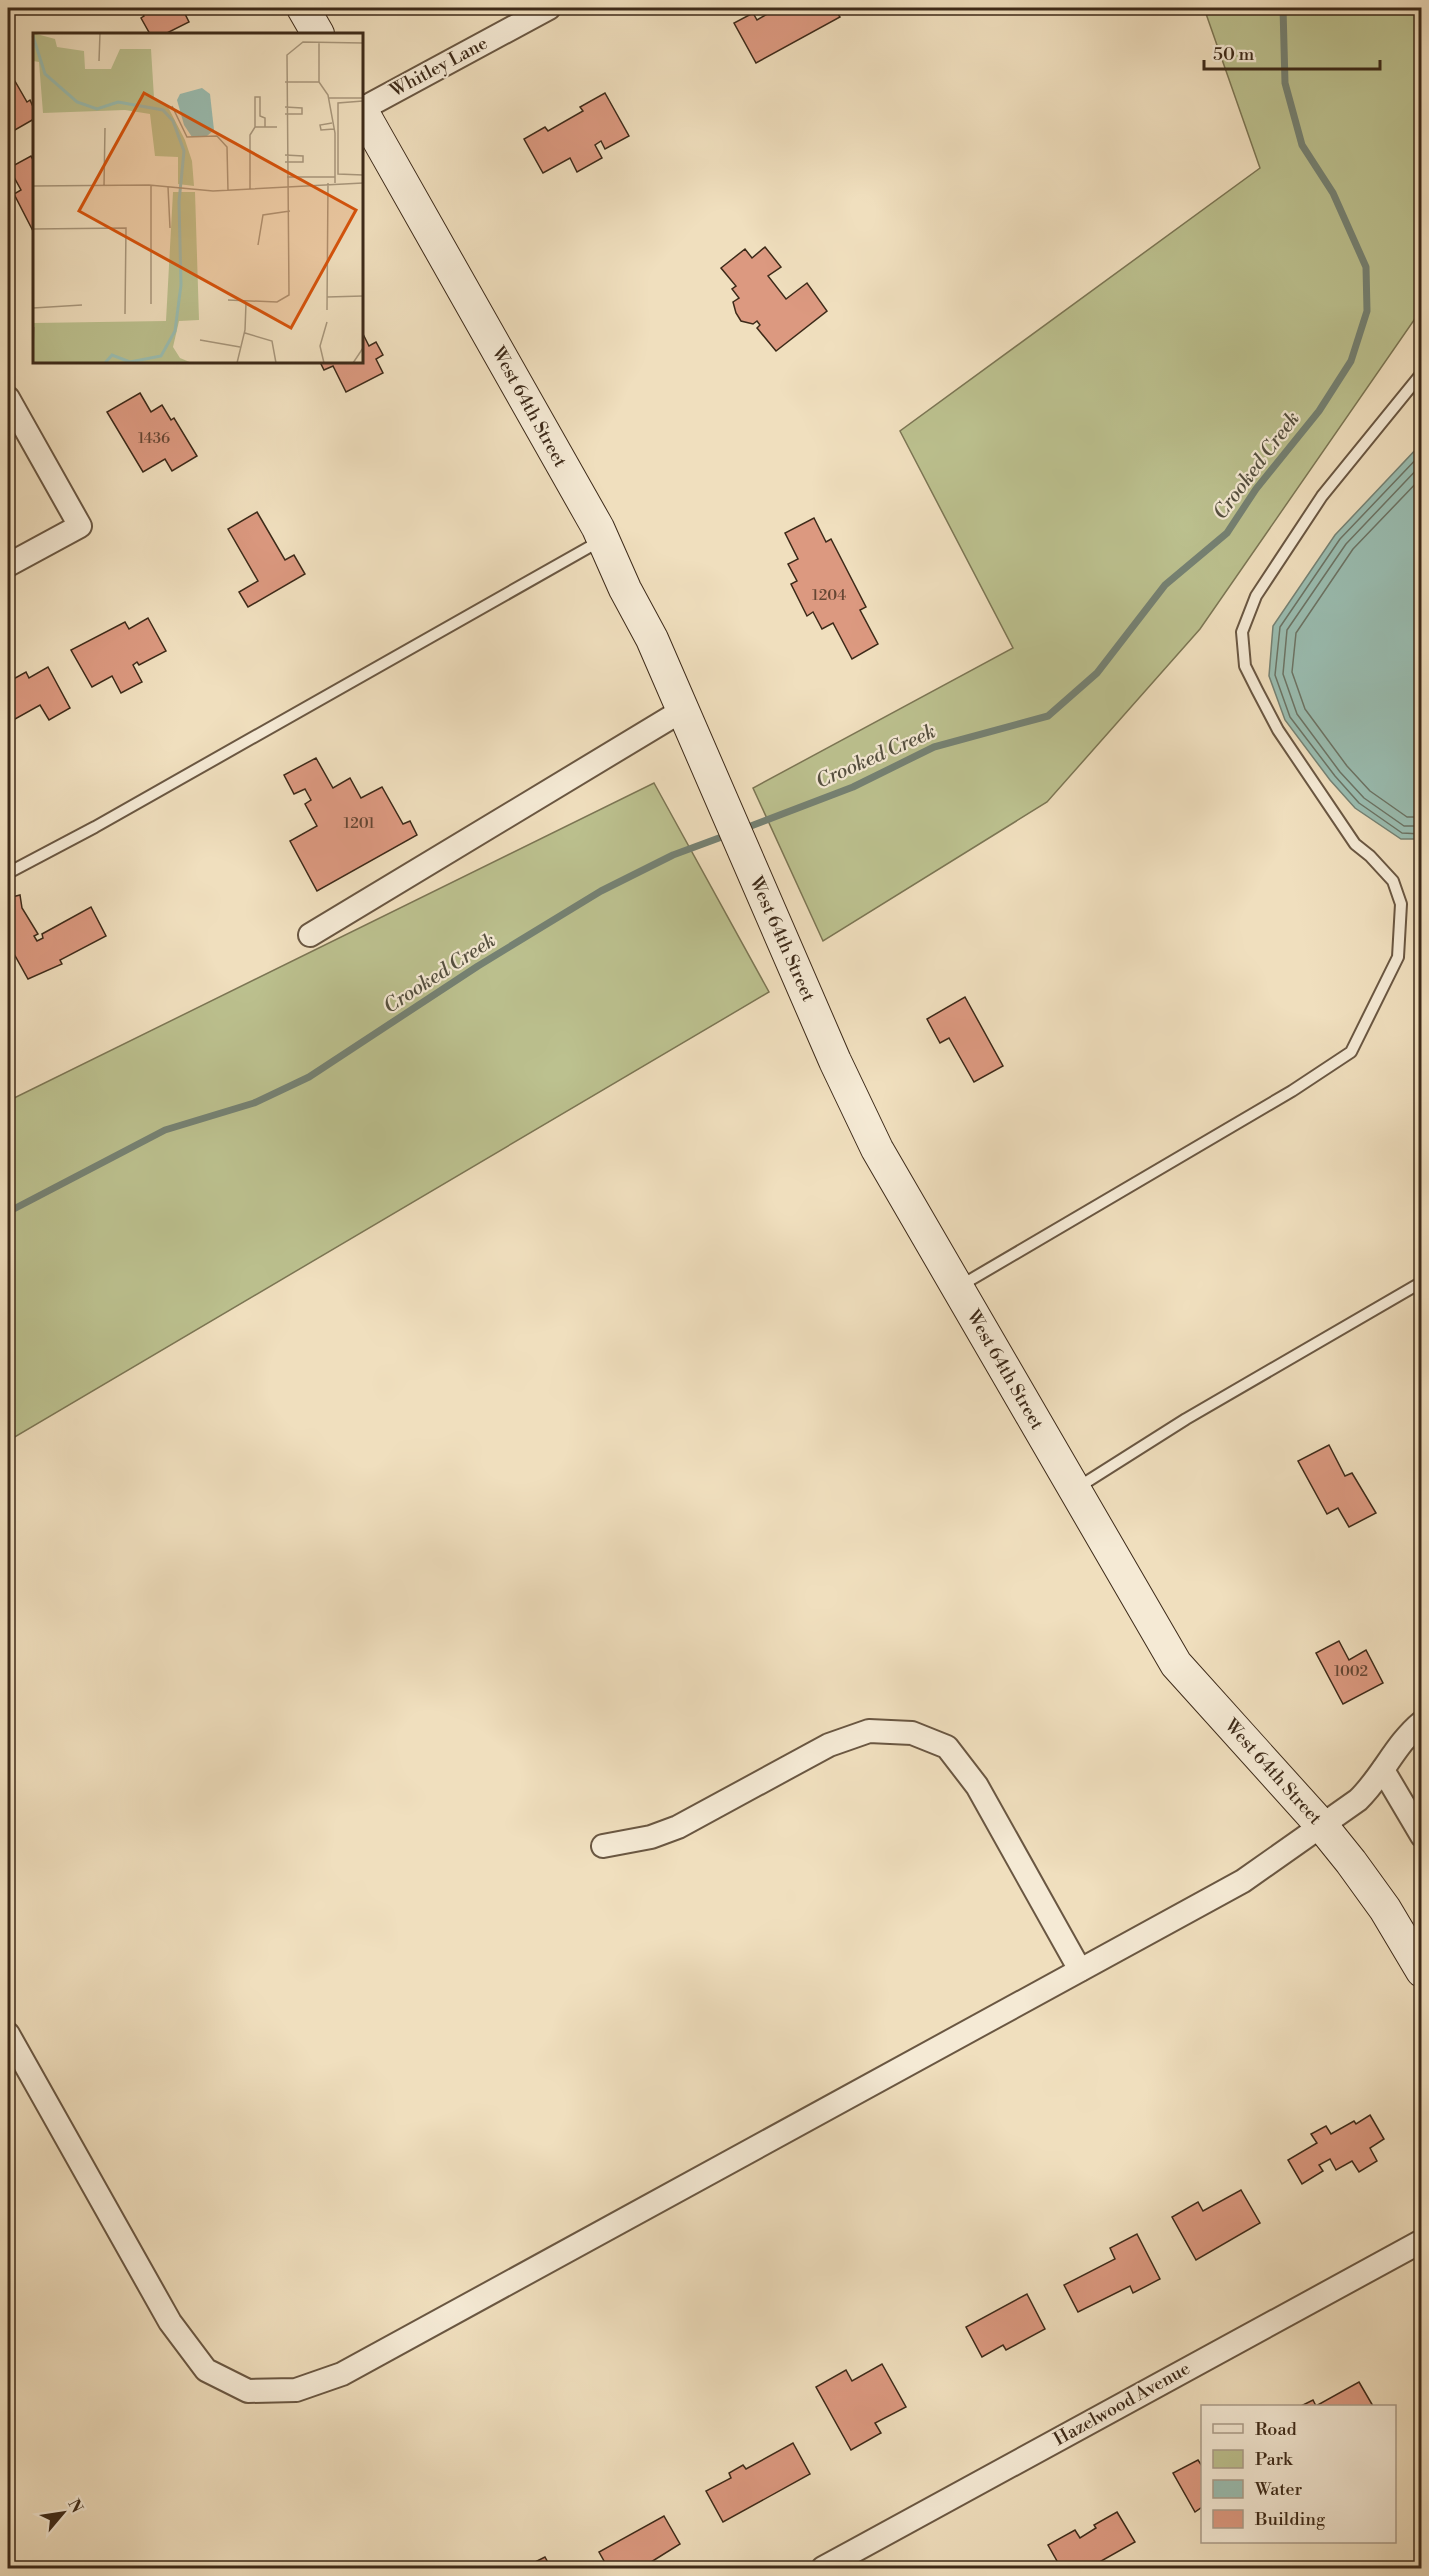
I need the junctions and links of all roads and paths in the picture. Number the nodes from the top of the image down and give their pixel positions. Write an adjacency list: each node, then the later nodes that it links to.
1 (303, 8): 3 (street)
2 (549, 8): 4 (street, Whitley Lane)
3 (317, 33)
4 (363, 109)
5 (363, 112): 8 (street, West 64th Street)
6 (1422, 373): 14 (lane)
7 (8, 398): 9 (street)
8 (603, 540): 10 (street, West 64th Street); 11 (lane)
9 (8, 566)
10 (683, 710): 12 (street); 14 (street, West 64th Street)
11 (8, 873)
12 (310, 935)
13 (1422, 1282): 15 (lane)
14 (957, 1287): 15 (street, West 64th Street)
15 (1075, 1490): 18 (street, West 64th Street)
16 (1422, 1722): 17 (street)
17 (1383, 1770): 18 (street); 19 (street)
18 (1322, 1826): 21 (street); 22 (street, West 64th Street)
19 (1422, 1836)
20 (603, 1846): 21 (street)
21 (1080, 1970): 23 (street)
22 (1422, 1971)
23 (8, 2034)
24 (1422, 2241): 25 (street, Hazelwood Avenue)
25 (823, 2568)

